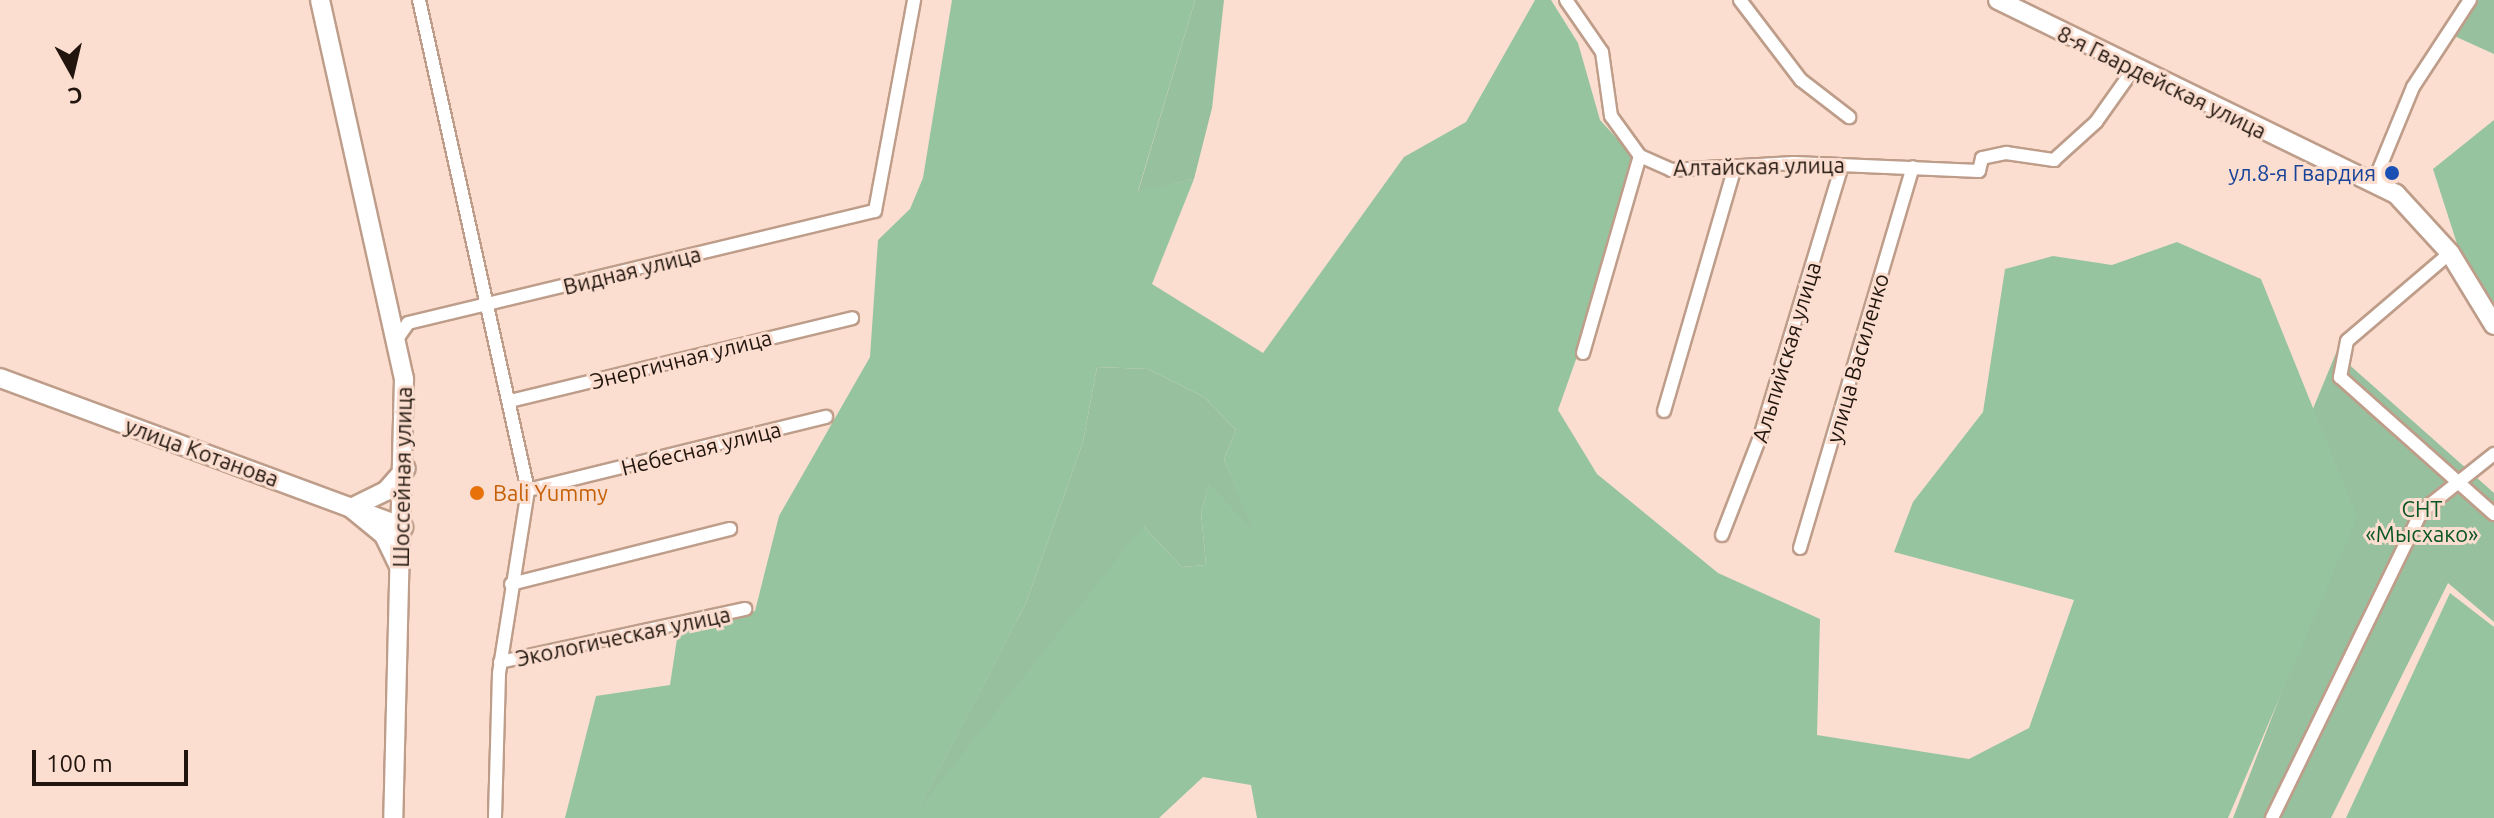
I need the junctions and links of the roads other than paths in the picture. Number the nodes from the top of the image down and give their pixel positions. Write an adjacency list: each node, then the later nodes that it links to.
1 (320, 0): 20 (street, Шоссейная улица)
2 (419, 0): 17 (street)
3 (914, 0): 17 (street, Видная улица)
4 (1566, 0): 11 (street, Алтайская улица)
5 (1740, 0): 10 (street)
6 (1998, 0): 8 (street, 8-я Гвардейская улица)
7 (2470, 0): 15 (street)
8 (2029, 7): 9 (street, 8-я Гвардейская улица)
9 (2133, 70): 13 (street, Алтайская улица); 15 (street, 8-я Гвардейская улица)
10 (1849, 117)
11 (1640, 156): 14 (street, Алтайская улица); 21 (street)
12 (1842, 165): 13 (street, Алтайская улица); 14 (street, Алтайская улица); 34 (street, Альпийская улица)
13 (1913, 167): 35 (street, улица Василенко)
14 (1734, 170): 24 (street)
15 (2373, 184): 16 (street, 8-я Гвардейская улица)
16 (2450, 253): 19 (street, 8-я Гвардейская улица); 28 (street)
17 (489, 305): 20 (street, Видная улица); 23 (street)
18 (852, 318): 23 (street, Энергичная улица)
19 (2494, 325)
20 (397, 339): 27 (street, Шоссейная улица)
21 (1583, 353)
22 (0, 378): 30 (street, улица Котанова)
23 (510, 401): 29 (street)
24 (1664, 411)
25 (826, 417): 29 (street, Небесная улица)
26 (2494, 454): 28 (street)
27 (406, 468): 30 (street); 32 (street, Шоссейная улица)
28 (2456, 483): 31 (street); 42 (street)
29 (528, 490): 37 (street)
30 (351, 508): 32 (street, улица Котанова); 36 (street)
31 (2494, 514)
32 (403, 527): 36 (street, Шоссейная улица)
33 (730, 529): 37 (street)
34 (1722, 535)
35 (1800, 548)
36 (401, 575): 40 (street, Шоссейная улица)
37 (511, 584): 39 (street)
38 (745, 609): 39 (street, Экологическая улица)
39 (500, 662): 41 (street)
40 (393, 818)
41 (495, 818)
42 (2272, 818)

